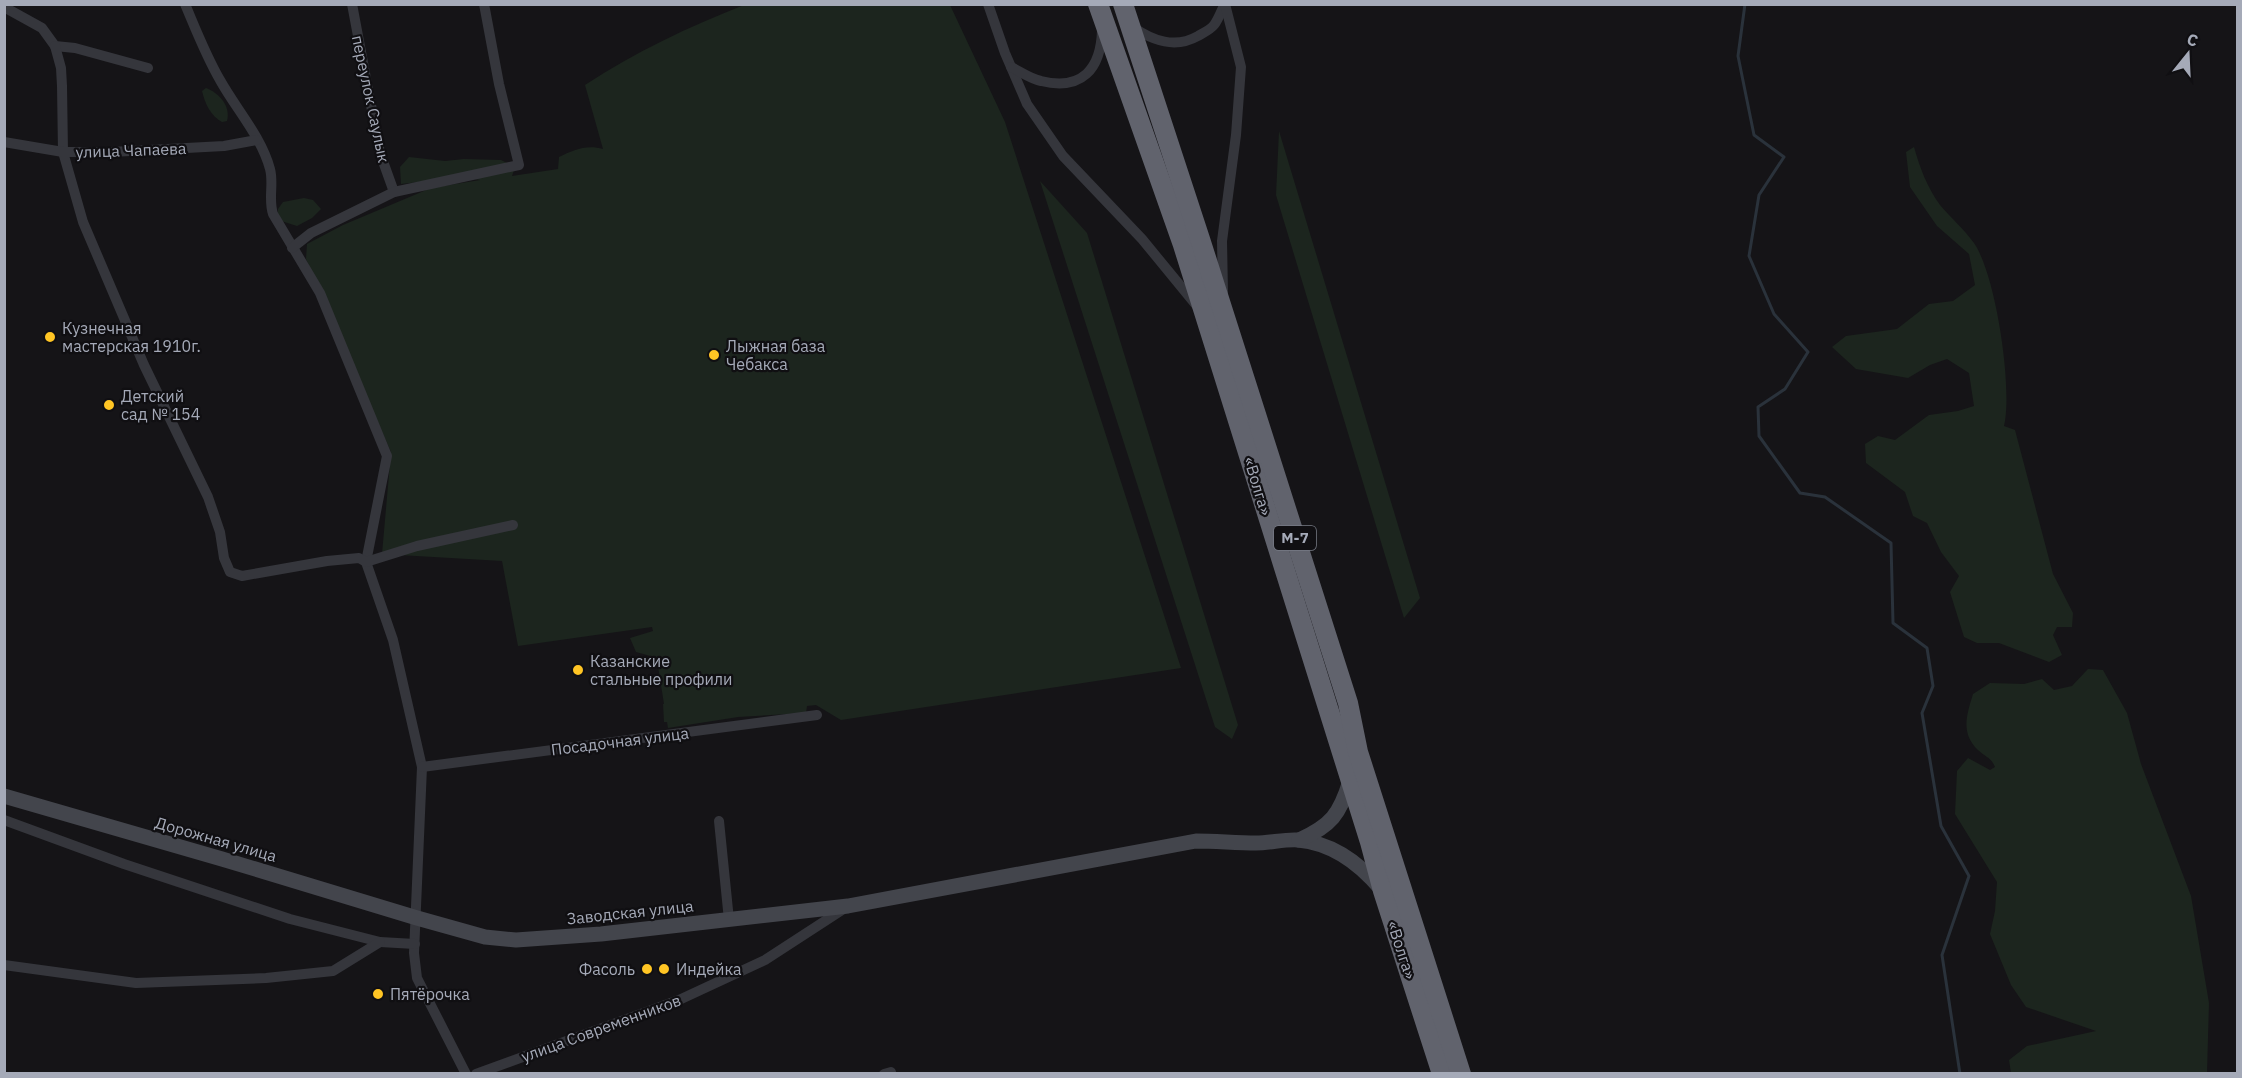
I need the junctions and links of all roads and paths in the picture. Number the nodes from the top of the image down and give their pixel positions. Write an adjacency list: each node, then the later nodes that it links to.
1 (184, 4): 13 (street)
2 (352, 4): 16 (street, переулок Саулык)
3 (484, 4): 16 (street)
4 (987, 4): 11 (street)
5 (1123, 4): 9 (highway, «Волга» / М-7)
6 (1225, 4): 9 (street); 18 (street)
7 (4, 7): 10 (street)
8 (1100, 10): 11 (street); 18 (highway, «Волга» / М-7)
9 (1129, 24): 18 (highway, «Волга» / М-7)
10 (55, 46): 12 (street); 15 (street)
11 (1011, 67): 18 (street)
12 (148, 69)
13 (257, 140): 15 (street, улица Чапаева); 17 (street)
14 (4, 142): 15 (street, улица Чапаева)
15 (63, 152): 20 (street)
16 (394, 192): 17 (street)
17 (291, 248): 20 (street)
18 (1214, 312): 23 (highway, «Волга» / М-7); 38 (highway, «Волга» / М-7)
19 (513, 525): 20 (street)
20 (366, 562): 22 (street)
21 (818, 715): 22 (street, Посадочная улица)
22 (422, 766): 30 (street)
23 (1350, 781): 27 (street); 28 (highway, «Волга» / М-7)
24 (4, 796): 30 (street, Дорожная улица)
25 (4, 820): 32 (street)
26 (719, 821): 31 (street)
27 (1299, 840): 28 (street); 29 (street, Заводская улица)
28 (1383, 891): 37 (highway, «Волга» / М-7)
29 (848, 906): 31 (street, Заводская улица); 36 (street, улица Современников)
30 (417, 918): 31 (street, Заводская улица); 33 (street)
31 (729, 920)
32 (380, 942): 33 (street); 34 (street)
33 (415, 944): 35 (street)
34 (4, 965)
35 (466, 1074)
36 (476, 1074)
37 (1442, 1074)
38 (1461, 1074)

